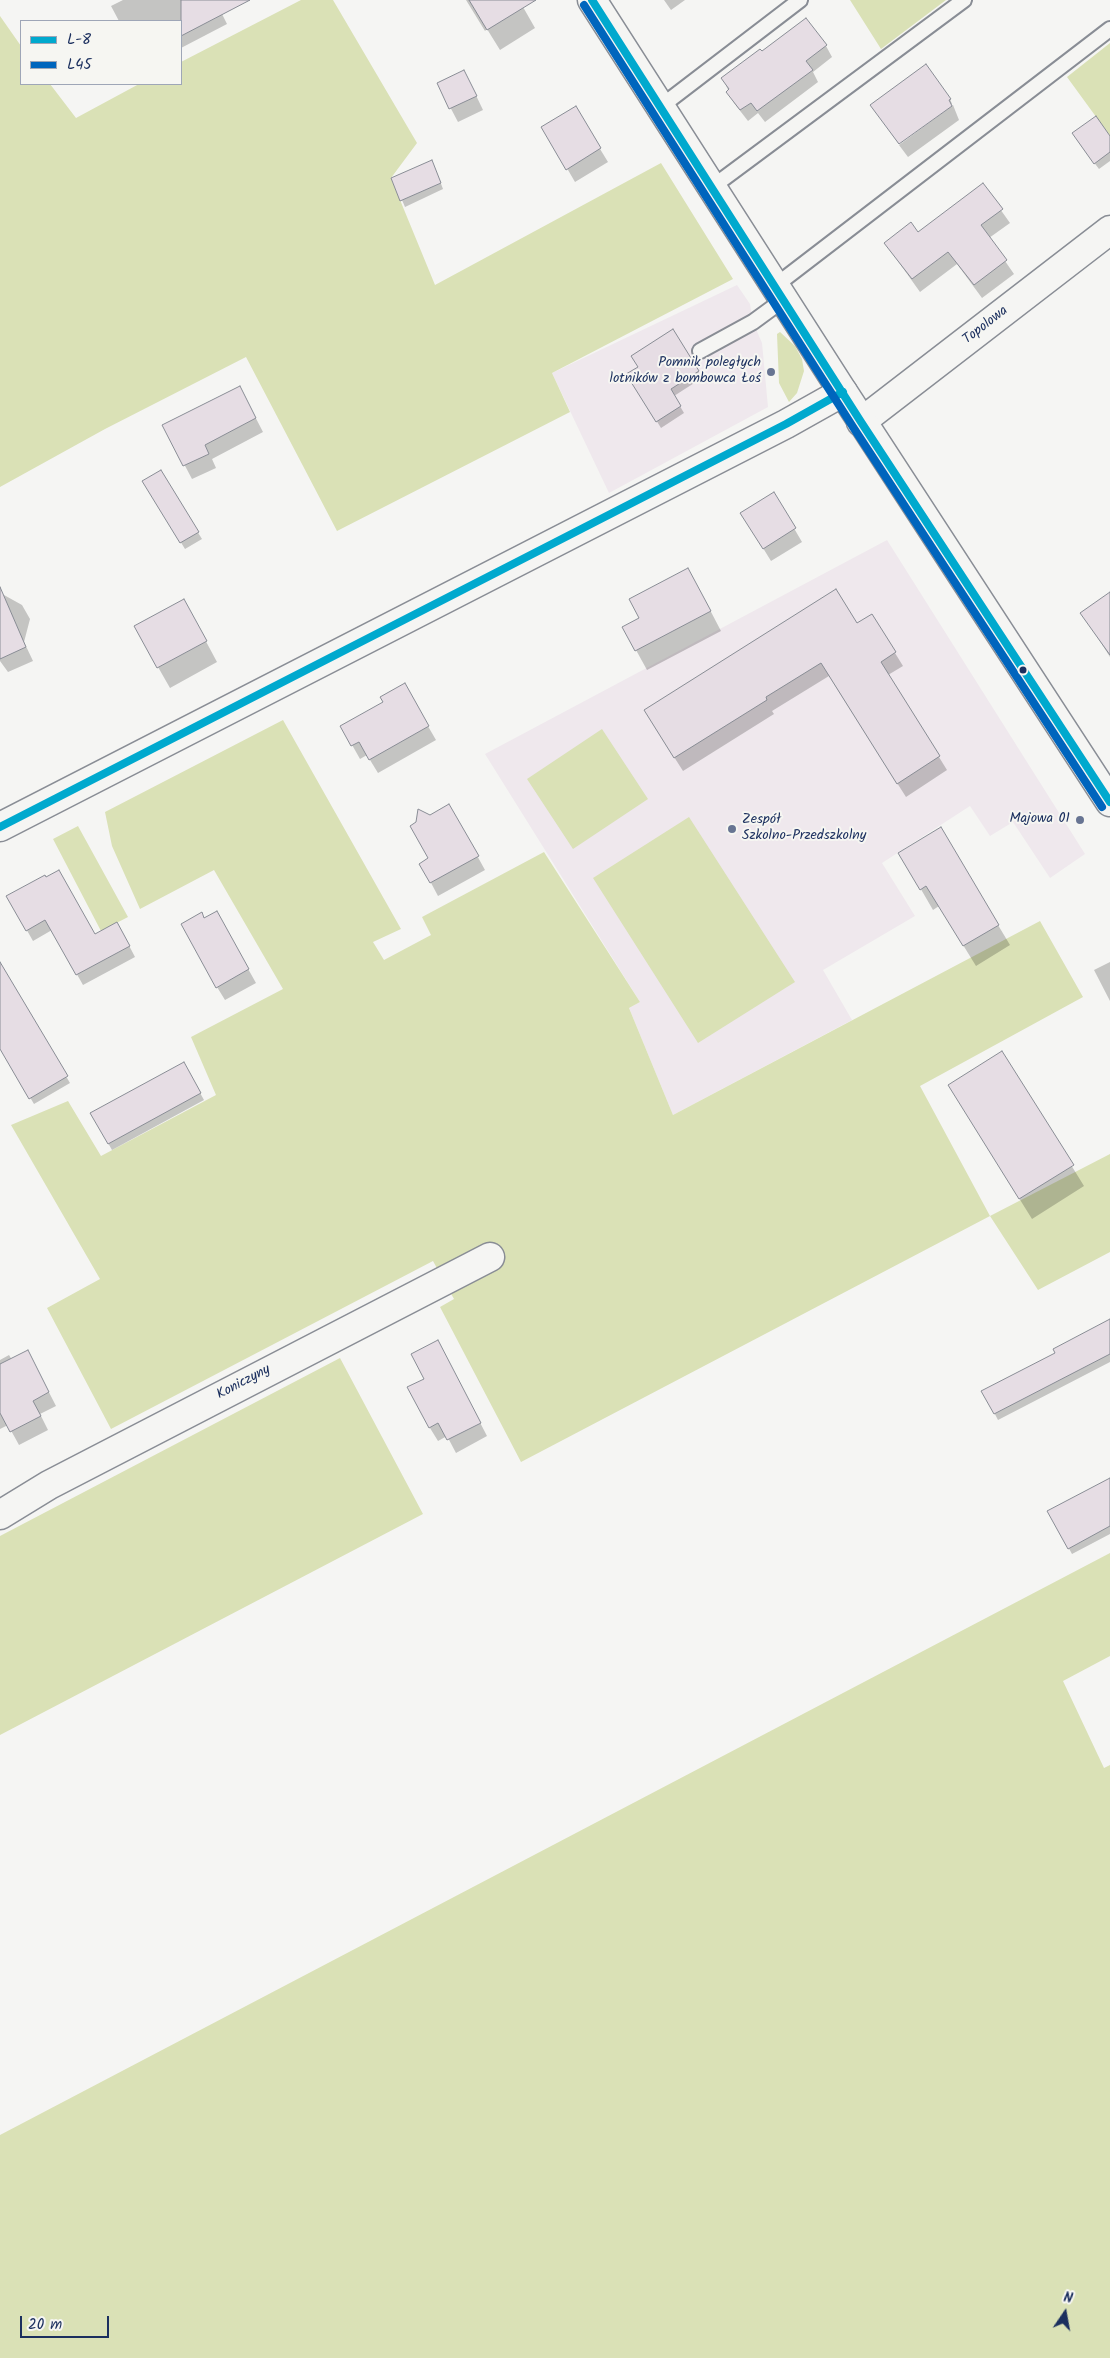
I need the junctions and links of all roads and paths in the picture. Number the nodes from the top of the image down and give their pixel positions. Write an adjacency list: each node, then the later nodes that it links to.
1 (592, 0): 5 (street)
2 (800, 0): 5 (lane)
3 (964, 0): 6 (lane)
4 (1110, 29): 8 (lane)
5 (659, 108): 6 (street)
6 (711, 188): 8 (street)
7 (1110, 230): 11 (street, Topolowa)
8 (779, 293): 9 (lane); 10 (street)
9 (700, 351)
10 (843, 392): 11 (street); 13 (street)
11 (861, 422): 12 (street)
12 (1110, 802)
13 (0, 828)
14 (490, 1257): 15 (street, Koniczyny)
15 (0, 1515)

